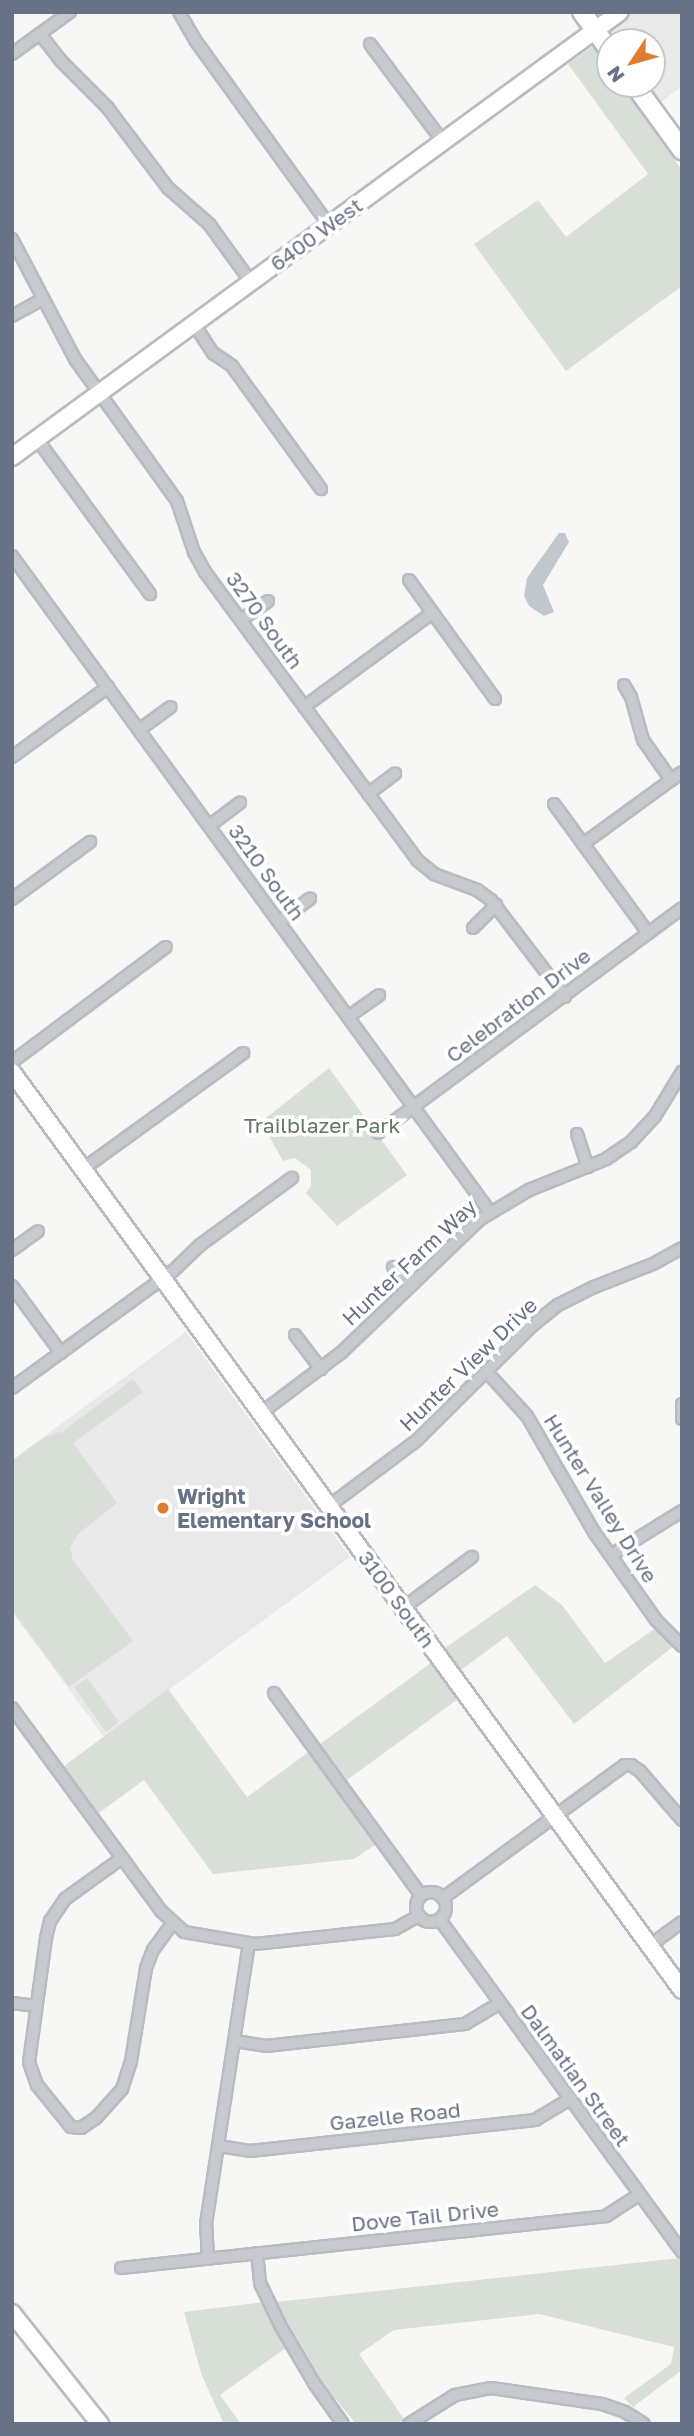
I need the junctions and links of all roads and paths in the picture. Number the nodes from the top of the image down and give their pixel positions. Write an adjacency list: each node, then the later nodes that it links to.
1 (70, 12): 6 (street)
2 (179, 12): 12 (street)
3 (582, 12): 5 (main road)
4 (620, 12): 5 (main road, 6400 West)
5 (595, 31): 10 (main road, 6400 West)
6 (40, 34): 8 (street); 14 (street)
7 (370, 44): 10 (street)
8 (12, 54)
9 (644, 98): 11 (main road)
10 (443, 142): 12 (main road, 6400 West)
11 (682, 150)
12 (329, 225): 14 (main road, 6400 West)
13 (12, 239): 15 (street, 3270 South)
14 (251, 282): 17 (main road, 6400 West)
15 (43, 299): 16 (street); 18 (street, 3270 South)
16 (12, 316)
17 (194, 324): 18 (main road, 6400 West); 21 (street)
18 (99, 393): 19 (main road, 6400 West); 27 (street, 3270 South)
19 (37, 439): 20 (main road, 6400 West); 24 (street)
20 (12, 457)
21 (321, 489)
22 (12, 556): 29 (street, 3210 South)
23 (408, 580): 26 (street)
24 (150, 594)
25 (268, 601): 27 (street)
26 (432, 613): 30 (street); 31 (street)
27 (241, 620): 31 (street, 3270 South)
28 (624, 685): 38 (street)
29 (108, 687): 33 (street, 3210 South); 35 (street)
30 (495, 699)
31 (304, 707): 39 (street, 3270 South)
32 (171, 708): 33 (street)
33 (139, 730): 42 (street, 3210 South)
34 (12, 742): 35 (street)
35 (16, 755)
36 (682, 772): 38 (street)
37 (395, 774): 39 (street)
38 (671, 780): 44 (street)
39 (368, 794): 47 (street, 3270 South)
40 (240, 803): 42 (street)
41 (554, 804): 44 (street)
42 (209, 826): 49 (street, 3210 South)
43 (90, 842): 45 (street)
44 (583, 844): 51 (street)
45 (12, 899)
46 (310, 899): 49 (street)
47 (496, 905): 50 (street); 54 (street)
48 (682, 908): 51 (street, Celebration Drive)
49 (279, 922): 55 (street, 3210 South)
50 (473, 928)
51 (648, 933): 54 (street, Celebration Drive)
52 (166, 947): 57 (street)
53 (379, 995): 55 (street)
54 (565, 997): 61 (street, Celebration Drive)
55 (348, 1017): 61 (street, 3210 South)
56 (243, 1053): 65 (street)
57 (12, 1062)
58 (671, 1065): 60 (street, Hunter Farm Way)
59 (12, 1072): 65 (main road, 3100 South)
60 (682, 1072): 64 (street, Hunter Farm Way)
61 (414, 1107): 62 (street, Celebration Drive); 67 (street, 3210 South)
62 (378, 1133)
63 (577, 1134): 64 (street)
64 (588, 1167): 67 (street, Hunter Farm Way)
65 (83, 1169): 72 (main road, 3100 South)
66 (292, 1178): 72 (street)
67 (490, 1212): 73 (street, Hunter Farm Way)
68 (38, 1231): 70 (street)
69 (682, 1248): 78 (street, Hunter View Drive)
70 (12, 1250)
71 (393, 1267): 73 (street)
72 (163, 1279): 76 (street); 81 (main road, 3100 South)
73 (410, 1284): 77 (street, Hunter Farm Way)
74 (12, 1286): 76 (street)
75 (295, 1335): 77 (street)
76 (61, 1353): 79 (street)
77 (321, 1369): 81 (street, Hunter Farm Way)
78 (486, 1371): 83 (street, Hunter View Drive); 85 (street, Hunter Valley Drive)
79 (12, 1388)
80 (682, 1404): 82 (street)
81 (261, 1413): 83 (main road, 3100 South)
82 (682, 1419)
83 (328, 1506): 87 (main road, 3100 South)
84 (682, 1511): 85 (street)
85 (611, 1555): 88 (street, Hunter Valley Drive)
86 (472, 1557): 87 (street)
87 (403, 1608): 91 (main road, 3100 South)
88 (679, 1639)
89 (274, 1693): 94 (street)
90 (12, 1707): 93 (street)
91 (555, 1816): 92 (street); 95 (street); 101 (main road, 3100 South)
92 (682, 1820)
93 (122, 1858): 99 (street); 105 (street)
94 (421, 1895): 95 (street); 96 (street)
95 (443, 1898): 97 (street)
96 (418, 1916): 97 (street); 100 (street)
97 (440, 1920): 104 (street, Dalmatian Street)
98 (682, 1922): 101 (street)
99 (173, 1924): 100 (street); 105 (street)
100 (249, 1944): 106 (street)
101 (649, 1946): 102 (main road, 3100 South)
102 (682, 1990)
103 (12, 2003): 105 (street)
104 (500, 2003): 106 (street); 107 (street, Dalmatian Street)
105 (35, 2006)
106 (235, 2041): 108 (street)
107 (570, 2099): 108 (street, Gazelle Road); 109 (street, Dalmatian Street)
108 (219, 2146): 112 (street)
109 (640, 2194): 110 (street, Dalmatian Street); 111 (street, Dove Tail Drive)
110 (682, 2252)
111 (257, 2253): 112 (street, Dove Tail Drive); 116 (street)
112 (208, 2259): 113 (street, Dove Tail Drive)
113 (121, 2268)
114 (12, 2313): 115 (main road)
115 (100, 2424)
116 (343, 2424)
117 (410, 2424): 118 (street)
118 (644, 2424)

